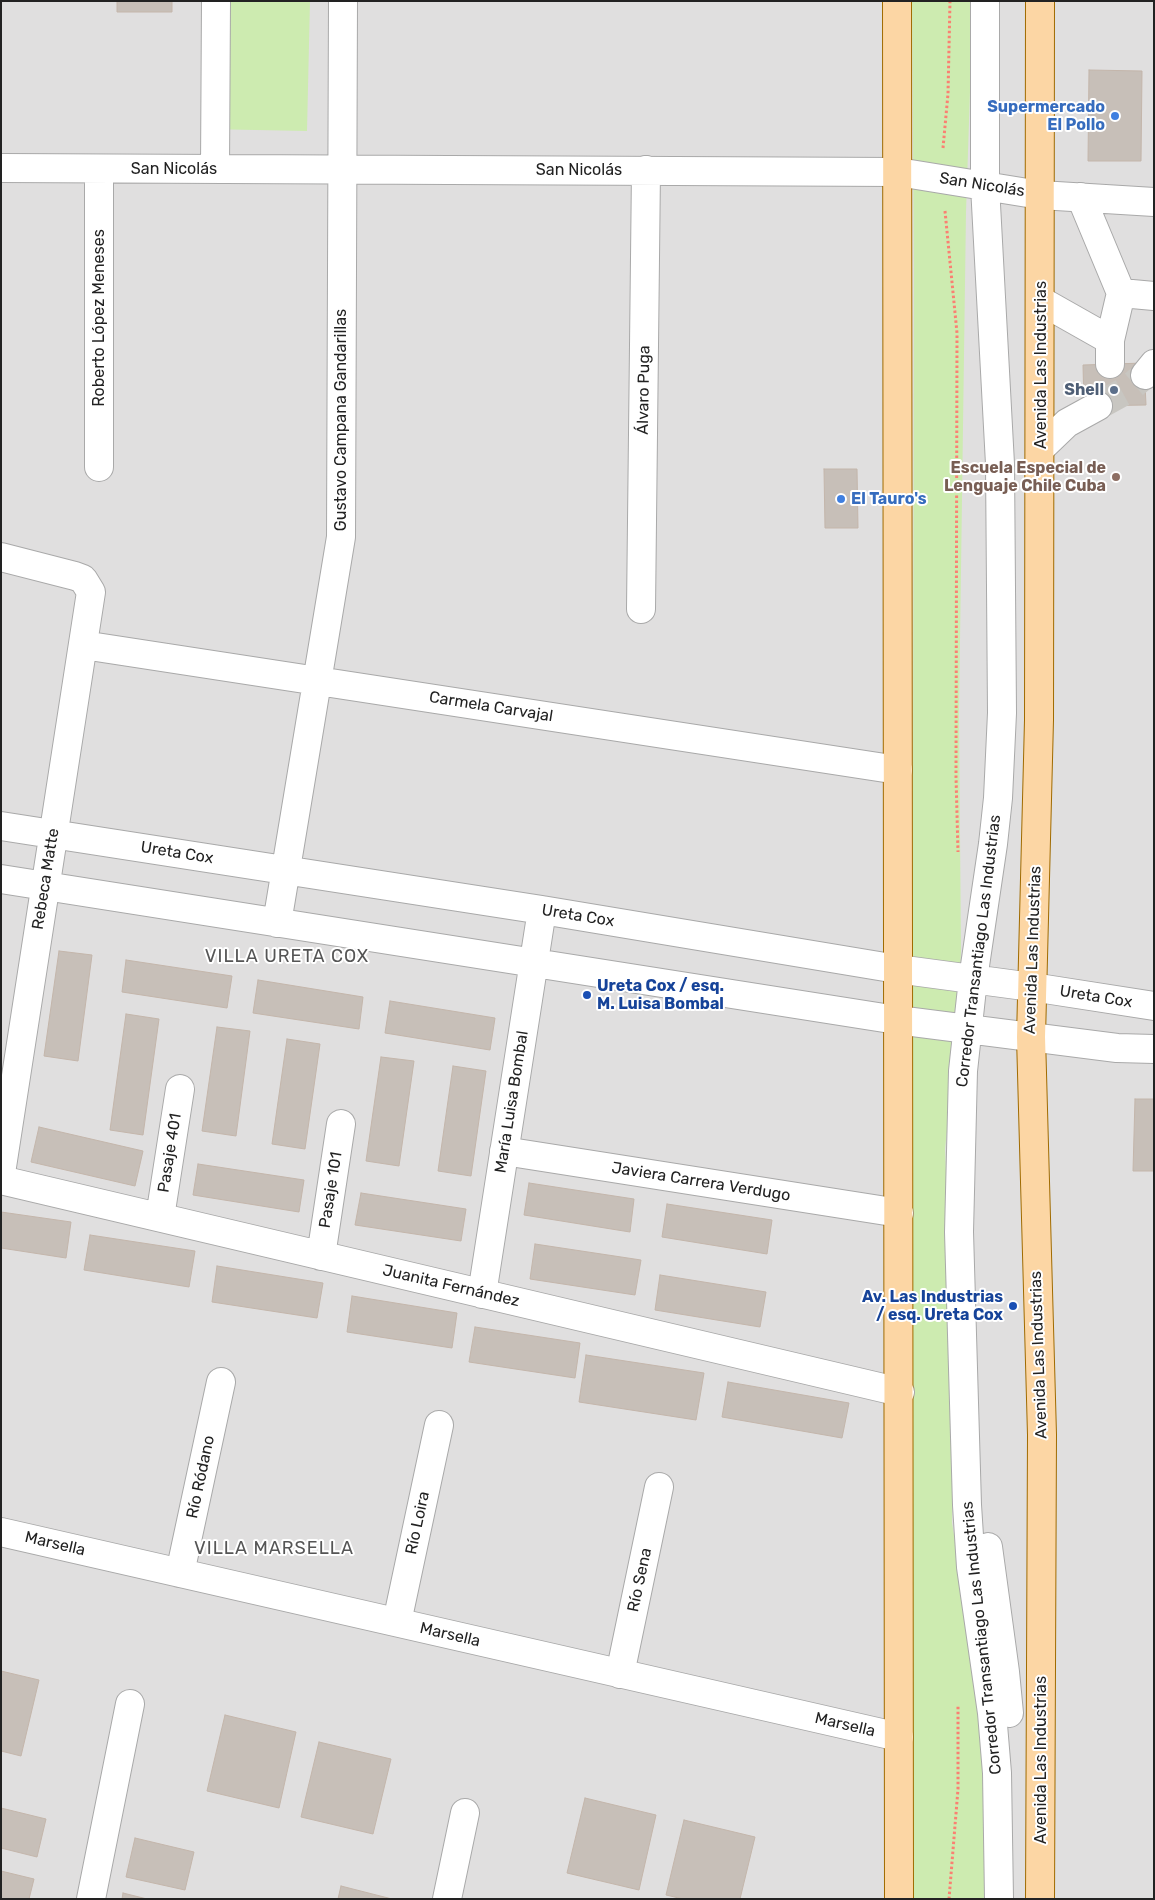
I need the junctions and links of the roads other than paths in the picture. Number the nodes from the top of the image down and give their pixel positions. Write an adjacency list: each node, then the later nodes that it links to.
1 (216, 1): 9 (street)
2 (343, 1): 10 (street, Gustavo Campana Gandarillas)
3 (897, 1): 12 (main road)
4 (985, 1): 13 (street, Corredor Transantiago Las Industrias)
5 (1003, 1): 13 (street, Corredor Transantiago Las Industrias)
6 (1040, 1): 14 (main road, Avenida Las Industrias)
7 (1, 168): 8 (street, San Nicolás)
8 (99, 169): 9 (street, San Nicolás); 22 (street, Roberto López Meneses)
9 (215, 169): 10 (street, San Nicolás)
10 (341, 170): 11 (street, San Nicolás); 26 (street, Gustavo Campana Gandarillas)
11 (646, 170): 12 (street, San Nicolás); 24 (street, Álvaro Puga)
12 (898, 172): 13 (street, San Nicolás); 27 (main road)
13 (993, 187): 14 (street, San Nicolás); 37 (street, Corredor Transantiago Las Industrias)
14 (1040, 195): 15 (street, San Nicolás); 19 (main road, Avenida Las Industrias)
15 (1081, 198): 16 (street, San Nicolás); 17 (street)
16 (1154, 202)
17 (1121, 293): 18 (street); 19 (street)
18 (1154, 296)
19 (1041, 301): 21 (main road, Avenida Las Industrias)
20 (1098, 406): 21 (street)
21 (1041, 448): 38 (main road, Avenida Las Industrias)
22 (99, 467)
23 (1, 557): 25 (street, Rebeca Matte)
24 (641, 609)
25 (83, 645): 26 (street, Carmela Carvajal); 29 (street, Rebeca Matte)
26 (316, 681): 27 (street, Carmela Carvajal); 30 (street, Gustavo Campana Gandarillas)
27 (898, 770): 36 (main road)
28 (1, 826): 29 (street, Ureta Cox)
29 (53, 834): 30 (street, Ureta Cox); 32 (street, Rebeca Matte)
30 (285, 870): 33 (street, Ureta Cox); 34 (street, Gustavo Campana Gandarillas)
31 (1, 879): 32 (street)
32 (45, 886): 34 (street); 47 (street, Rebeca Matte)
33 (542, 910): 35 (street, María Luisa Bombal); 36 (street, Ureta Cox)
34 (276, 923): 35 (street)
35 (534, 964): 40 (street); 46 (street, María Luisa Bombal)
36 (897, 969): 37 (street, Ureta Cox); 40 (main road)
37 (981, 980): 38 (street, Ureta Cox); 41 (street, Corredor Transantiago Las Industrias)
38 (1032, 987): 39 (street, Ureta Cox); 42 (main road, Avenida Las Industrias)
39 (1154, 1006)
40 (897, 1020): 41 (street); 49 (main road)
41 (975, 1029): 42 (street); 67 (street, Corredor Transantiago Las Industrias); 68 (street, Corredor Transantiago Las Industrias)
42 (1031, 1036): 43 (street); 69 (main road, Avenida Las Industrias)
43 (1154, 1049)
44 (180, 1090): 50 (street, Pasaje 401)
45 (341, 1124): 51 (street, Pasaje 101)
46 (504, 1151): 49 (street, Javiera Carrera Verdugo); 52 (street, María Luisa Bombal)
47 (1, 1173)
48 (1, 1180): 50 (street, Juanita Fernández)
49 (899, 1214): 54 (main road)
50 (160, 1217): 51 (street, Juanita Fernández)
51 (321, 1256): 52 (street, Juanita Fernández)
52 (482, 1294): 54 (street, Juanita Fernández)
53 (222, 1382): 58 (street, Río Ródano)
54 (900, 1392): 62 (main road)
55 (439, 1425): 59 (street, Río Loira)
56 (659, 1487): 60 (street, Río Sena)
57 (1, 1532): 58 (street, Marsella)
58 (180, 1573): 59 (street, Marsella)
59 (397, 1622): 60 (street, Marsella)
60 (620, 1674): 62 (street, Marsella)
61 (130, 1704): 64 (street)
62 (899, 1737): 66 (main road)
63 (465, 1814): 65 (street)
64 (91, 1899)
65 (447, 1899)
66 (899, 1899)
67 (999, 1899)
68 (1014, 1899)
69 (1040, 1899)

